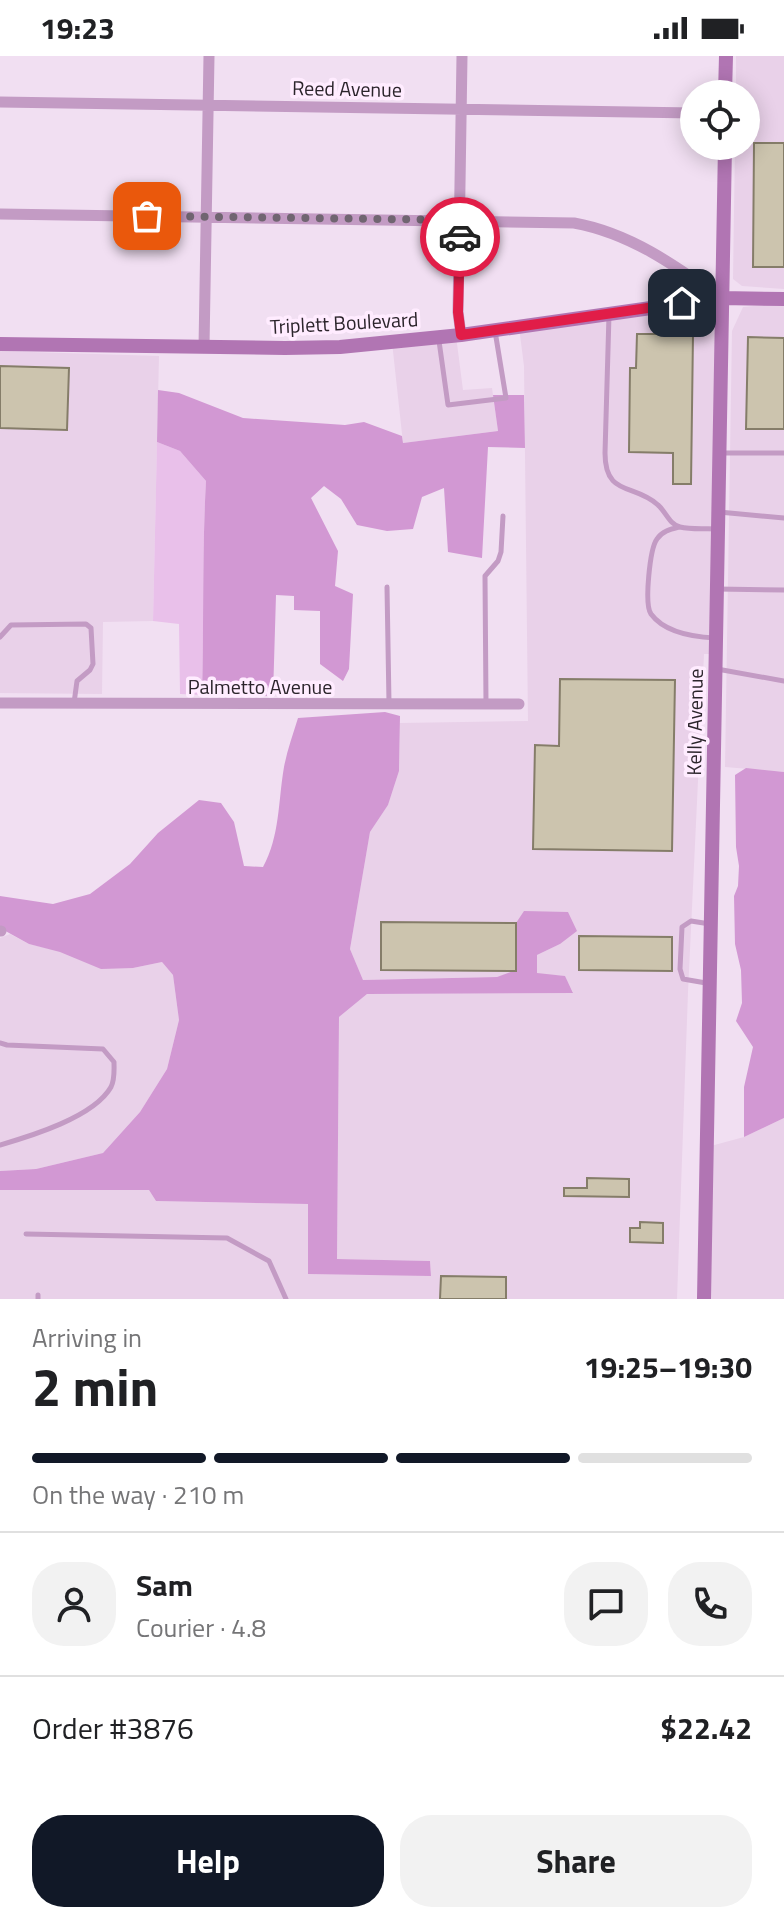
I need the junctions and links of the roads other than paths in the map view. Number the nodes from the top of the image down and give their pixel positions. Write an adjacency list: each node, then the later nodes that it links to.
1 (209, 56): 6 (street)
2 (462, 56): 7 (street)
3 (726, 56): 4 (main road)
4 (725, 80)
5 (0, 102): 6 (street, Reed Avenue)
6 (208, 105): 7 (street, Reed Avenue); 11 (street)
7 (462, 108): 8 (street, Reed Avenue); 12 (street)
8 (680, 113)
9 (725, 160): 13 (main road, Kelly Avenue)
10 (0, 214): 11 (street)
11 (207, 216): 12 (street); 20 (street)
12 (460, 220): 13 (street); 17 (street)
13 (721, 298): 14 (main road, Triplett Boulevard); 15 (main road, Triplett Boulevard); 21 (main road, Kelly Avenue)
14 (784, 299)
15 (609, 314): 16 (main road, Triplett Boulevard); 26 (lane)
16 (495, 330): 17 (main road, Triplett Boulevard); 18 (lane)
17 (461, 335): 18 (main road, Triplett Boulevard)
18 (439, 337): 20 (main road, Triplett Boulevard)
19 (0, 344): 20 (main road, Triplett Boulevard)
20 (204, 347)
21 (719, 453): 22 (lane); 23 (main road, Kelly Avenue)
22 (784, 453)
23 (718, 511): 25 (lane); 27 (main road, Kelly Avenue)
24 (503, 516): 39 (lane)
25 (784, 518)
26 (681, 527): 27 (lane); 32 (lane)
27 (718, 529): 29 (main road, Kelly Avenue)
28 (387, 587): 37 (lane)
29 (717, 589): 30 (lane); 32 (main road, Kelly Avenue)
30 (784, 590)
31 (0, 637): 36 (lane)
32 (716, 638): 33 (main road, Kelly Avenue)
33 (716, 669): 34 (lane); 40 (main road, Kelly Avenue)
34 (784, 681)
35 (0, 703): 36 (street, Palmetto Avenue)
36 (74, 704): 37 (street, Palmetto Avenue)
37 (389, 704): 39 (street, Palmetto Avenue)
38 (519, 704): 39 (street, Palmetto Avenue)
39 (486, 705)
40 (711, 924): 41 (main road, Kelly Avenue); 41 (lane)
41 (710, 983): 46 (main road, Kelly Avenue)
42 (0, 1043): 43 (lane)
43 (0, 1145)
44 (26, 1234): 45 (lane)
45 (286, 1299)
46 (704, 1299)

